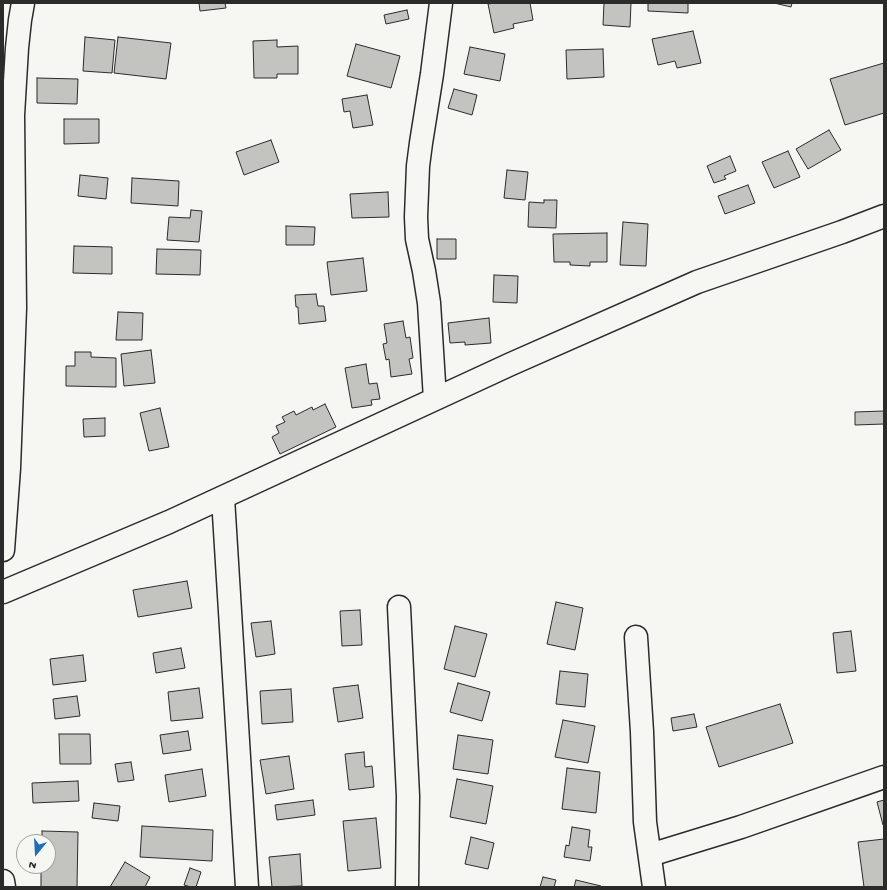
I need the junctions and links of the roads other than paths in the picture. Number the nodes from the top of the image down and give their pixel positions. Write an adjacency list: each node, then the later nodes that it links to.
1 (23, 3): 6 (street)
2 (441, 3): 4 (street)
3 (884, 216): 4 (street)
4 (435, 399): 5 (street)
5 (223, 498): 7 (street); 14 (street)
6 (3, 550)
7 (3, 592)
8 (399, 607): 15 (street)
9 (636, 637): 11 (street)
10 (884, 777): 11 (street)
11 (650, 855): 16 (street)
12 (3, 881): 13 (street)
13 (4, 887)
14 (246, 887)
15 (403, 887)
16 (654, 887)

